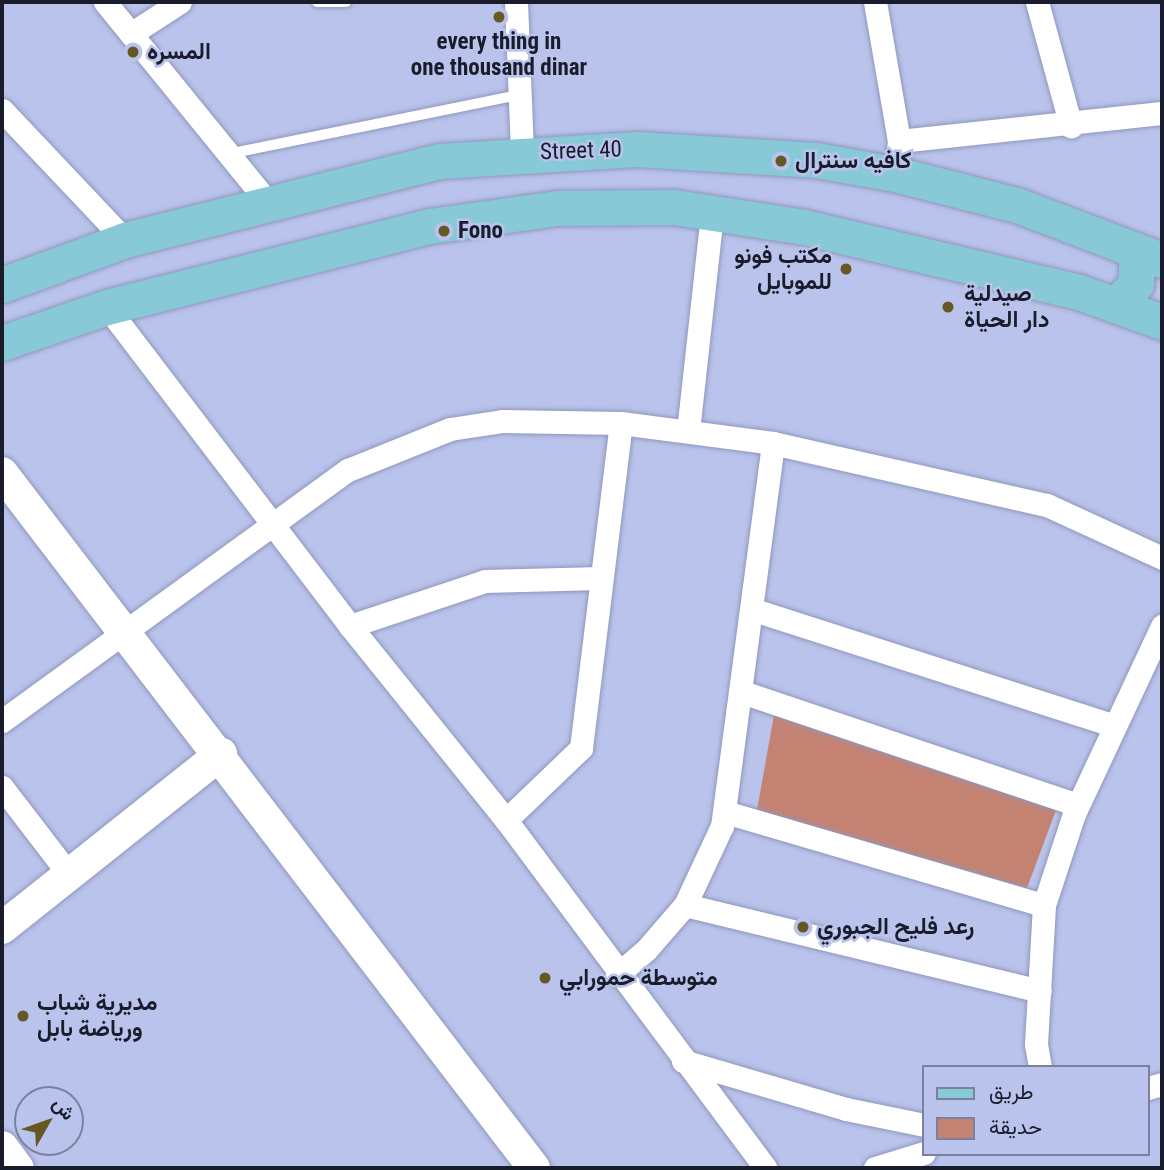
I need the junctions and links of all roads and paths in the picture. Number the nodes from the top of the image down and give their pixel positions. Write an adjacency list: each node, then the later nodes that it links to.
1 (105, 2): 8 (street)
2 (180, 2): 8 (street)
3 (317, 2): 4 (lane)
4 (346, 2)
5 (515, 2): 9 (street)
6 (875, 2): 15 (street)
7 (1037, 2): 12 (street)
8 (132, 33): 14 (street)
9 (519, 95): 13 (street); 14 (lane)
10 (2, 110): 18 (street)
11 (1162, 113): 12 (street)
12 (1071, 126): 15 (street)
13 (522, 153): 15 (main road, Street 40); 16 (main road, Street 40)
14 (225, 154): 16 (street)
15 (897, 158): 19 (main road, Street 40)
16 (271, 206): 18 (main road, Street 40)
17 (712, 212): 21 (main road); 22 (main road); 26 (street)
18 (125, 240): 20 (main road, Street 40)
19 (1149, 255): 21 (main road)
20 (2, 285)
21 (1115, 305): 23 (main road)
22 (107, 307): 24 (main road); 29 (street)
23 (1162, 322)
24 (2, 343)
25 (621, 423): 26 (street); 29 (street); 31 (street)
26 (688, 431): 27 (street)
27 (773, 443): 30 (street); 32 (street)
28 (2, 473): 35 (street)
29 (271, 522): 33 (street); 35 (street)
30 (1162, 558)
31 (599, 578): 33 (street); 43 (street)
32 (754, 610): 36 (street); 38 (street)
33 (350, 626): 43 (street)
34 (1162, 626): 38 (street)
35 (124, 630): 37 (street); 39 (street)
36 (742, 692): 41 (street); 42 (street)
37 (2, 721)
38 (1115, 726): 41 (street)
39 (221, 754): 44 (street); 54 (street)
40 (2, 787): 44 (street)
41 (1077, 805): 46 (street)
42 (724, 812): 45 (street); 46 (street)
43 (506, 820): 48 (street)
44 (68, 873): 47 (street)
45 (685, 905): 48 (street); 49 (street)
46 (1044, 905): 49 (street)
47 (2, 928)
48 (617, 975): 50 (street)
49 (1040, 991): 51 (street)
50 (683, 1061): 52 (street); 55 (street)
51 (1040, 1065)
52 (922, 1125)
53 (922, 1154): 56 (street)
54 (534, 1168)
55 (765, 1168)
56 (875, 1168)

